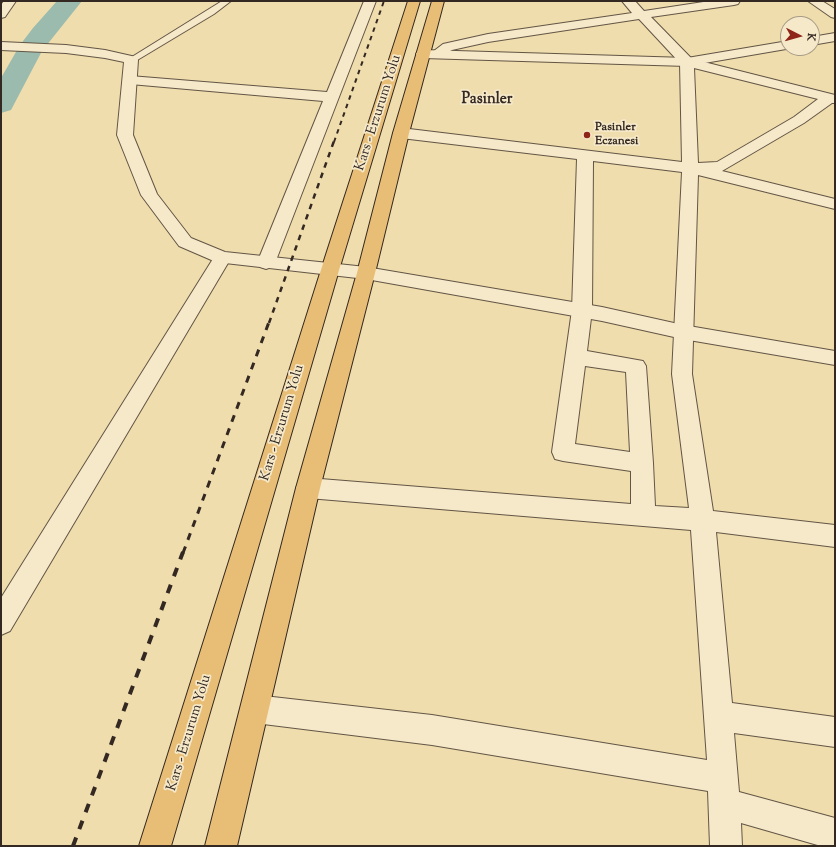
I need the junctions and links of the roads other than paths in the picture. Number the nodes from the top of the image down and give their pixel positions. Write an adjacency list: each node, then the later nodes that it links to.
1 (10, 1): 9 (street)
2 (227, 1): 16 (lane)
3 (370, 1): 19 (street)
4 (414, 1): 27 (highway, Kars - Erzurum Yolu)
5 (438, 1): 15 (highway, Kars - Erzurum Yolu)
6 (734, 1): 8 (street)
7 (814, 1): 10 (street)
8 (635, 8): 15 (street); 17 (street)
9 (1, 14)
10 (835, 14)
11 (835, 37): 12 (street)
12 (820, 40)
13 (3, 46): 16 (street)
14 (780, 46): 17 (street)
15 (430, 54): 17 (street); 21 (highway, Kars - Erzurum Yolu)
16 (131, 60): 18 (street)
17 (687, 62): 20 (street); 23 (street)
18 (130, 80): 19 (street); 25 (street)
19 (332, 97): 26 (street)
20 (832, 98): 23 (street)
21 (401, 132): 22 (street); 28 (highway, Kars - Erzurum Yolu)
22 (585, 155): 23 (street); 29 (street)
23 (690, 168): 24 (street); 30 (street)
24 (835, 204)
25 (222, 258): 26 (street); 38 (street)
26 (266, 263): 27 (street)
27 (330, 270): 28 (street); 44 (highway, Kars - Erzurum Yolu)
28 (366, 273): 29 (street); 34 (highway, Kars - Erzurum Yolu)
29 (582, 310): 30 (street); 31 (street)
30 (683, 332): 32 (street); 36 (street)
31 (576, 357): 33 (street); 33 (street)
32 (835, 358)
33 (642, 463): 35 (street)
34 (308, 488): 35 (street); 39 (highway, Kars - Erzurum Yolu)
35 (643, 514): 36 (street)
36 (703, 520): 37 (street); 40 (street)
37 (835, 536)
38 (1, 622)
39 (255, 709): 42 (street); 45 (highway, Kars - Erzurum Yolu)
40 (719, 716): 41 (street); 42 (street)
41 (835, 732)
42 (724, 790): 43 (street); 46 (street)
43 (835, 834)
44 (156, 846)
45 (221, 846)
46 (726, 846)

